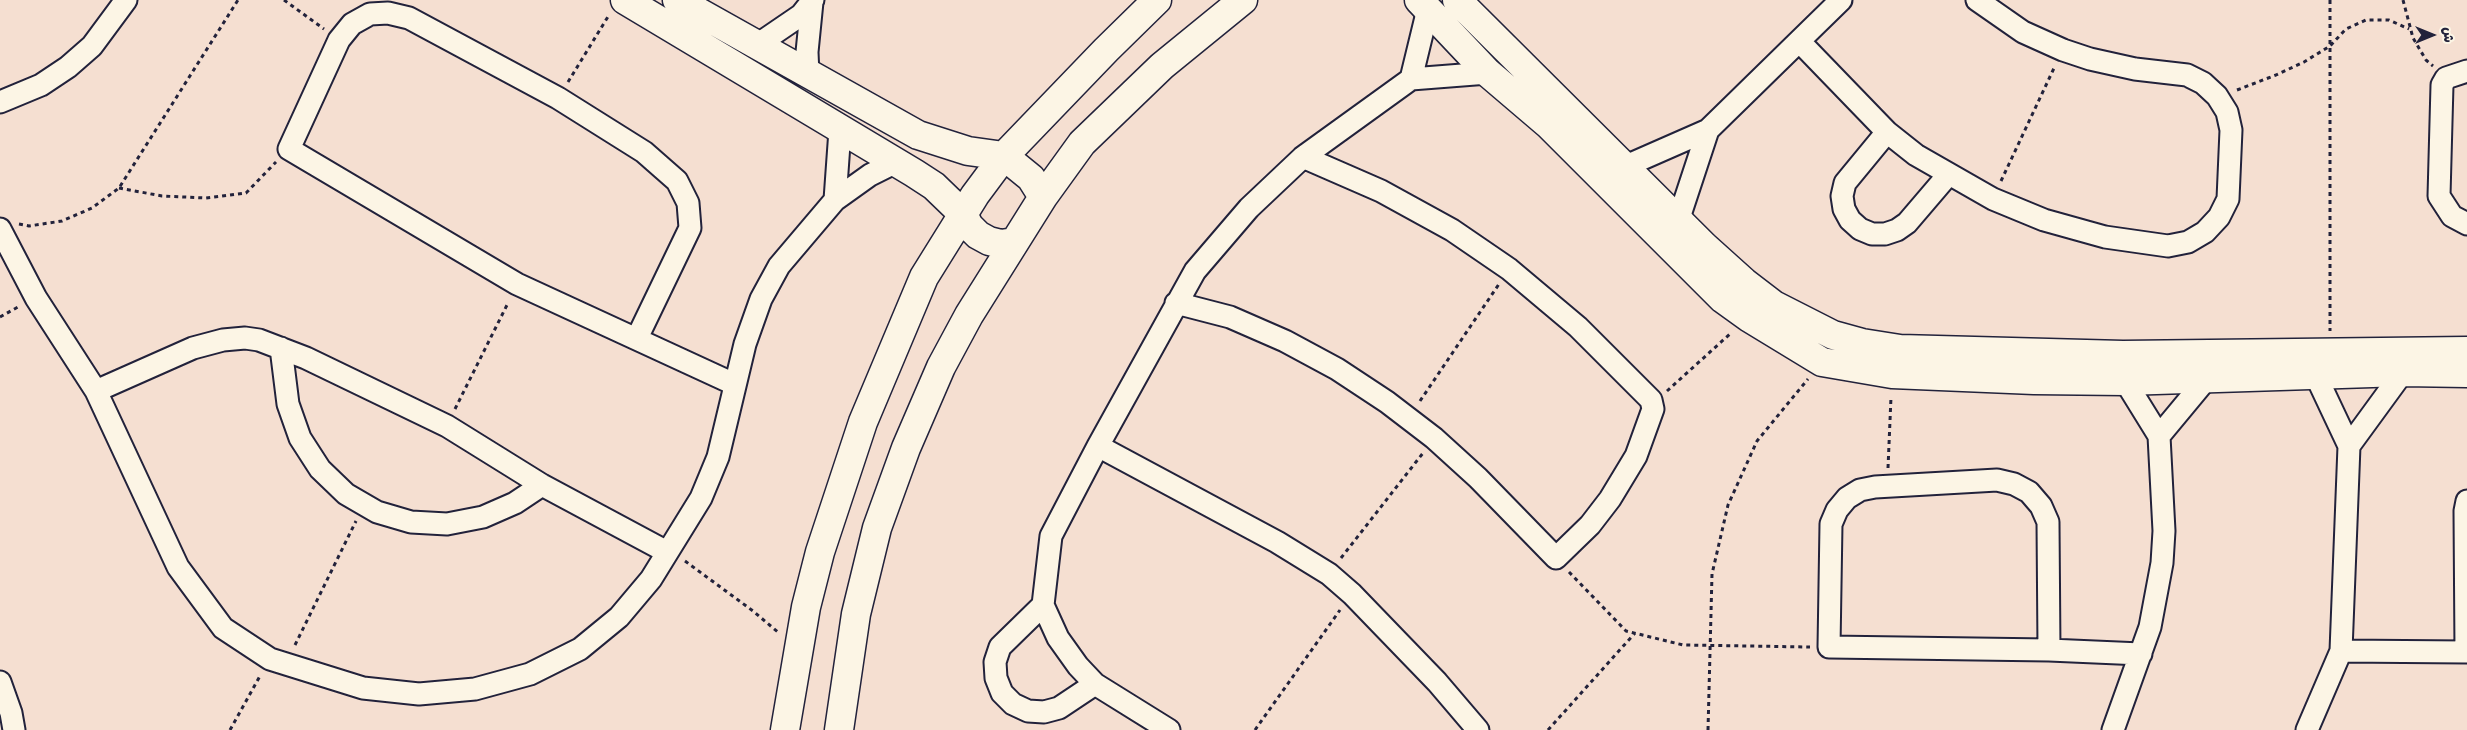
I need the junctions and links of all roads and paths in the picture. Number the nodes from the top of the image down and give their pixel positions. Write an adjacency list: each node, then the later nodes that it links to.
1 (126, 0): 28 (street)
2 (238, 0): 39 (path)
3 (284, 0): 16 (path)
4 (677, 0): 18 (street)
5 (1157, 0): 34 (street)
6 (1243, 0): 40 (street)
7 (1457, 0): 29 (street)
8 (1841, 0): 17 (street)
9 (1977, 0): 20 (street)
10 (2330, 0): 19 (path)
11 (2403, 0): 15 (path)
12 (813, 1): 18 (street); 23 (street)
13 (1427, 3): 22 (street); 25 (street)
14 (619, 4): 27 (path); 30 (street)
15 (2409, 29): 19 (path); 24 (path)
16 (339, 40): 27 (street); 33 (street)
17 (1799, 41): 31 (street); 32 (street)
18 (757, 45): 23 (street)
19 (2330, 46): 26 (path); 57 (path)
20 (2063, 50): 26 (street); 41 (path)
21 (2467, 71): 24 (street)
22 (1488, 73): 25 (street); 29 (street)
23 (808, 75): 34 (street)
24 (2446, 78): 45 (street)
25 (1411, 79): 35 (street)
26 (2217, 96): 41 (street)
27 (558, 98): 54 (street)
28 (0, 102)
29 (1557, 116): 37 (street); 48 (street)
30 (840, 130): 36 (street); 42 (street)
31 (1708, 130): 37 (street); 44 (street)
32 (1887, 132): 38 (street); 38 (street)
33 (289, 149): 39 (path); 50 (street)
34 (1004, 156): 40 (street); 43 (street)
35 (1303, 157): 49 (street); 51 (street)
36 (896, 162): 42 (street); 43 (street)
37 (1626, 166): 44 (street)
38 (1948, 175): 41 (street)
39 (119, 188): 46 (path)
40 (1043, 197): 47 (street)
41 (1993, 199)
42 (835, 200): 66 (street)
43 (963, 214): 47 (street); 87 (street)
44 (1679, 218): 48 (street)
45 (2467, 224)
46 (5, 226): 67 (street)
47 (1014, 242): 98 (street)
48 (1694, 254): 52 (street); 53 (street)
49 (1509, 269): 68 (street); 69 (path)
50 (518, 284): 54 (street); 70 (path)
51 (1176, 303): 69 (street); 73 (street)
52 (1748, 317): 58 (street); 68 (path)
53 (1833, 335): 58 (street); 61 (street)
54 (637, 338): 66 (street)
55 (281, 348): 67 (street); 70 (street); 78 (street)
56 (2467, 351): 59 (street)
57 (2330, 352): 59 (street); 60 (street)
58 (1822, 362): 63 (street); 85 (path)
59 (2405, 362): 62 (street); 64 (street); 74 (street)
60 (2244, 366): 61 (street); 64 (street); 65 (street)
61 (2124, 368): 63 (street); 65 (street); 71 (street)
62 (2467, 373)
63 (1892, 374): 76 (path)
64 (2316, 376): 74 (street)
65 (2208, 377): 71 (street)
66 (734, 384): 79 (street)
67 (96, 391): 92 (street)
68 (1653, 404): 80 (street)
69 (1408, 418): 72 (street)
70 (446, 426): 75 (street)
71 (2159, 436): 91 (street)
72 (1434, 438): 80 (street); 81 (path)
73 (1098, 446): 81 (street); 83 (street)
74 (2349, 446): 89 (street)
75 (542, 485): 78 (street); 79 (street)
76 (1887, 486): 86 (street); 88 (street)
77 (2467, 501): 90 (street)
78 (364, 504): 92 (path)
79 (668, 552): 87 (path); 92 (street)
80 (1556, 558): 84 (path)
81 (1329, 574): 82 (street)
82 (1352, 594): 100 (path); 101 (street)
83 (1043, 605): 94 (street); 94 (street)
84 (1635, 633): 85 (path); 102 (path)
85 (1710, 645): 86 (path); 103 (path)
86 (1829, 647): 88 (street)
87 (798, 650): 97 (street)
88 (2049, 650): 91 (street)
89 (2341, 651): 90 (street); 105 (street)
90 (2467, 652)
91 (2141, 654): 104 (street)
92 (278, 661): 96 (path)
93 (0, 682): 95 (street)
94 (1094, 684): 99 (street)
95 (14, 730)
96 (230, 730)
97 (785, 730)
98 (839, 730)
99 (1170, 730)
100 (1255, 730)
101 (1478, 730)
102 (1548, 730)
103 (1708, 730)
104 (2112, 730)
105 (2307, 730)

